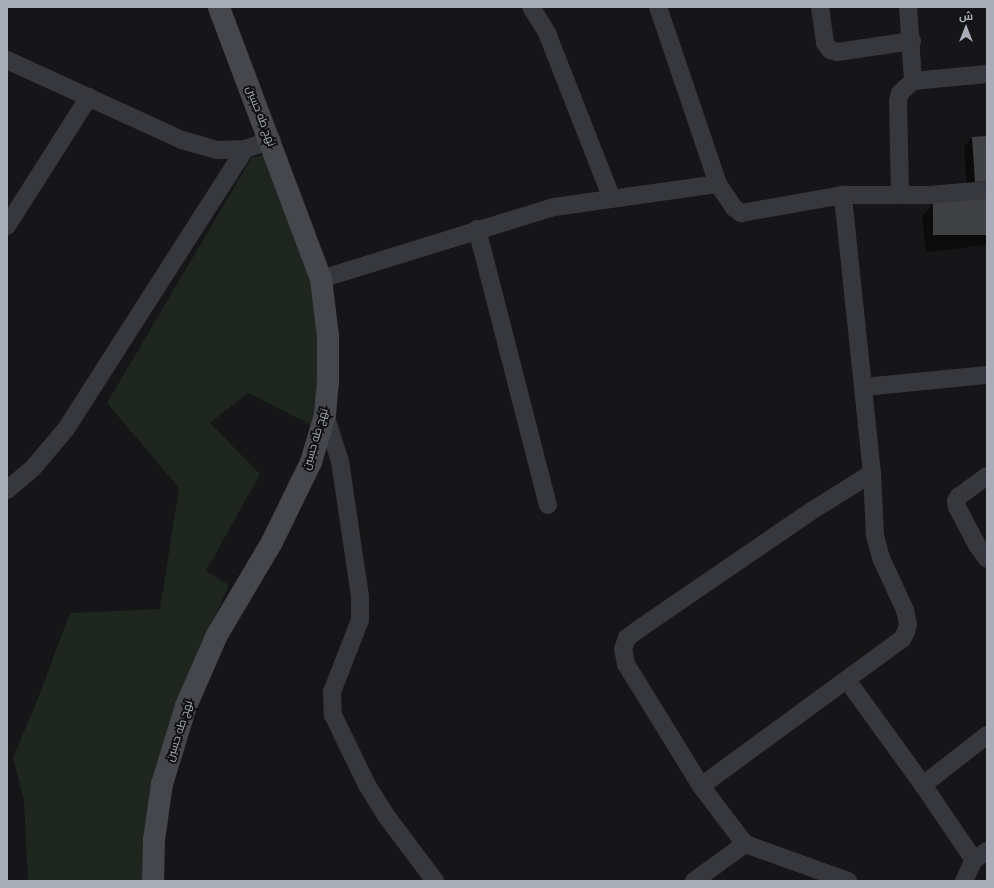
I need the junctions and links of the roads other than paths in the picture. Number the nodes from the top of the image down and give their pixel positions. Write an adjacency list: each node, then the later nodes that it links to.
1 (220, 7): 11 (main road, نهج طه حسين)
2 (531, 7): 17 (street)
3 (658, 7): 13 (street)
4 (820, 7): 6 (street)
5 (908, 7): 6 (street)
6 (912, 42): 9 (street)
7 (7, 60): 10 (street)
8 (987, 74): 9 (street)
9 (913, 81): 15 (street)
10 (89, 97): 12 (street); 18 (street)
11 (271, 140): 12 (street); 20 (main road, نهج طه حسين)
12 (245, 149): 26 (street)
13 (718, 184): 16 (street); 17 (street)
14 (987, 190): 15 (street)
15 (900, 194): 16 (street)
16 (843, 195): 22 (street)
17 (612, 199): 19 (street)
18 (7, 226)
19 (477, 229): 20 (street); 27 (street)
20 (321, 279): 23 (main road, نهج طه حسين)
21 (987, 375): 22 (street)
22 (864, 387): 24 (street)
23 (325, 415): 35 (main road, نهج طه حسين); 36 (street)
24 (872, 473): 29 (street); 32 (street)
25 (987, 476): 28 (street)
26 (7, 490)
27 (548, 505)
28 (987, 559)
29 (847, 680): 31 (street); 32 (street)
30 (987, 735): 31 (street)
31 (923, 785): 34 (street)
32 (701, 786): 33 (street)
33 (745, 844): 37 (street); 38 (street)
34 (981, 856): 39 (street)
35 (153, 881)
36 (435, 881)
37 (694, 881)
38 (848, 881)
39 (964, 881)

